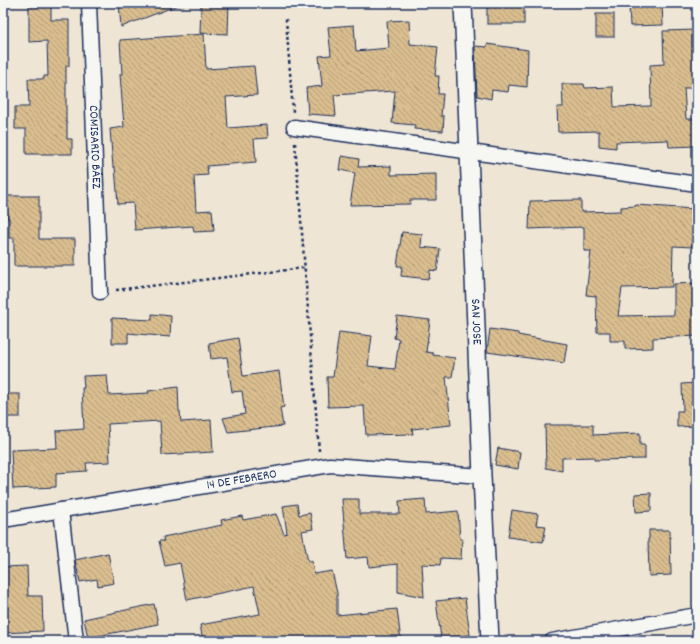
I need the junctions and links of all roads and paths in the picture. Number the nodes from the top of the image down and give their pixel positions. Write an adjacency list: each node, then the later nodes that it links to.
1 (89, 3): 8 (street, COMISARIO BÁEZ)
2 (463, 3): 5 (street, SAN JOSE)
3 (286, 19): 4 (path)
4 (294, 127): 5 (street); 7 (path)
5 (469, 152): 6 (street); 10 (street, SAN JOSE)
6 (697, 184)
7 (304, 268): 8 (path); 9 (path)
8 (100, 292)
9 (320, 466): 10 (street, 14 DE FEBRERO); 11 (street, 14 DE FEBRERO)
10 (482, 476): 15 (street, SAN JOSE)
11 (61, 510): 12 (street, 14 DE FEBRERO); 14 (street)
12 (3, 520)
13 (697, 615): 16 (street)
14 (76, 641)
15 (490, 641)
16 (552, 641)

